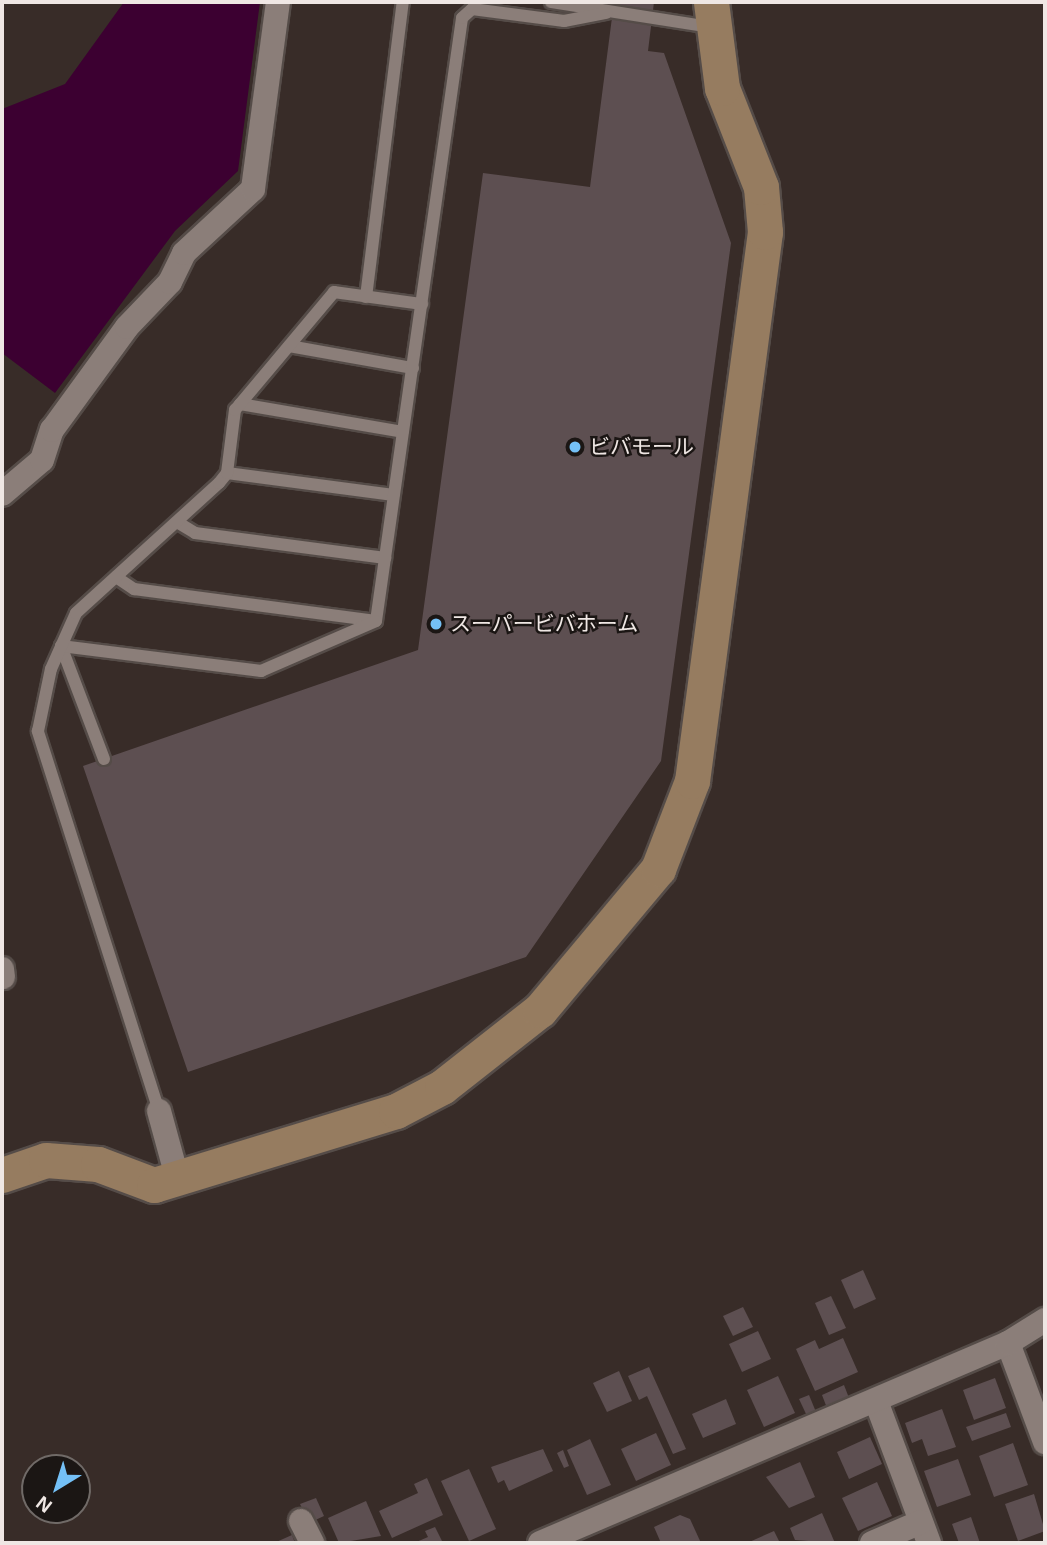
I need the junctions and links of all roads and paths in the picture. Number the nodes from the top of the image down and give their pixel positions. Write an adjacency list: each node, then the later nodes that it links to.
1 (278, 2): 13 (street)
2 (403, 2): 6 (lane)
3 (551, 2): 4 (lane)
4 (606, 13): 5 (lane); 7 (lane)
5 (710, 14): 23 (street)
6 (366, 296): 7 (lane); 8 (lane)
7 (422, 304): 9 (lane)
8 (289, 346): 9 (lane); 10 (lane)
9 (413, 368): 11 (lane)
10 (240, 404): 11 (lane); 12 (lane)
11 (403, 432): 14 (lane)
12 (227, 473): 14 (lane); 15 (lane)
13 (2, 494)
14 (394, 495): 16 (lane)
15 (177, 522): 16 (lane); 17 (lane)
16 (385, 558): 18 (lane)
17 (116, 577): 18 (lane); 19 (lane)
18 (376, 621): 19 (lane)
19 (61, 646): 20 (lane); 21 (lane)
20 (104, 759)
21 (159, 1111): 23 (street)
22 (2, 1175): 23 (street)
23 (177, 1177)
24 (1045, 1320): 25 (street)
25 (1008, 1343): 26 (street); 27 (street)
26 (876, 1401): 28 (street); 29 (street)
27 (1045, 1442)
28 (925, 1533): 30 (street)
29 (540, 1543)
30 (872, 1543)

